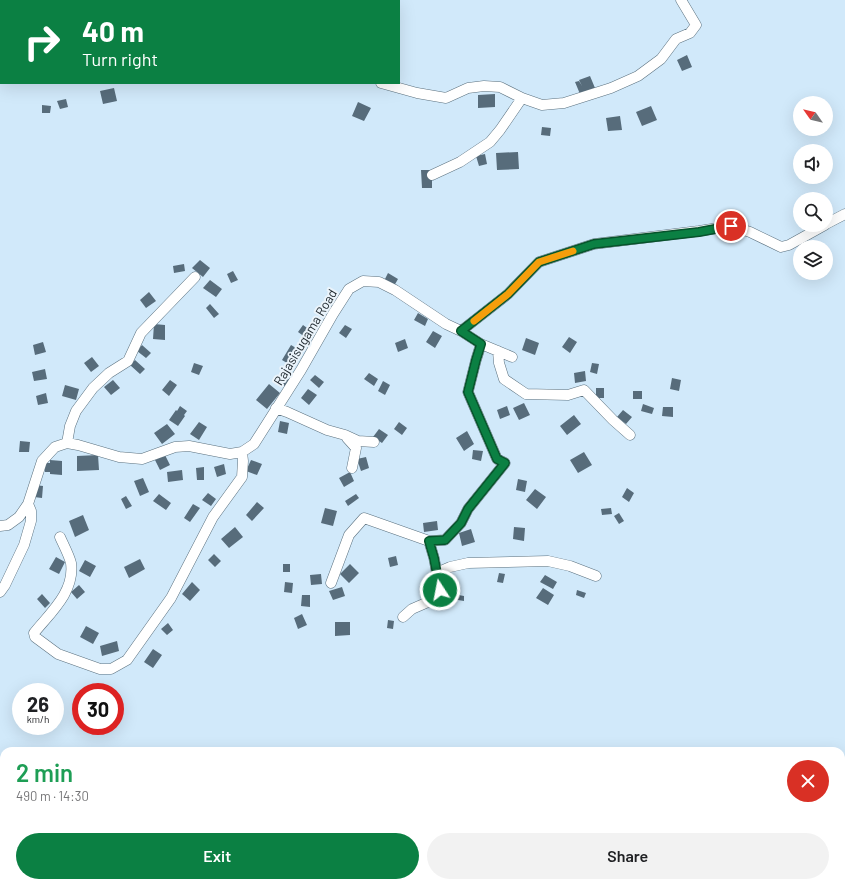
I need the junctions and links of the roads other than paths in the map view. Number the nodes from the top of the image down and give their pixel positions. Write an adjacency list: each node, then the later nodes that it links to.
1 (681, 0): 3 (street)
2 (385, 84): 3 (street)
3 (522, 98): 4 (street)
4 (500, 130): 5 (street); 6 (street)
5 (500, 141)
6 (432, 175)
7 (845, 214): 8 (street)
8 (833, 221)
9 (813, 232): 11 (street)
10 (196, 277): 19 (street)
11 (461, 331): 12 (street, Rajasisugama Road); 15 (street, Rajasisugama Road)
12 (481, 344): 13 (street, Rajasisugama Road); 25 (street)
13 (498, 351): 14 (street, Rajasisugama Road); 17 (street)
14 (512, 357)
15 (276, 408): 16 (street); 20 (street, Rajasisugama Road)
16 (345, 435): 18 (street); 21 (street)
17 (630, 435)
18 (374, 442)
19 (66, 443): 20 (street); 22 (street)
20 (242, 452): 24 (street)
21 (352, 468)
22 (28, 504): 23 (street); 29 (street)
23 (0, 526)
24 (60, 537)
25 (429, 541): 26 (street); 28 (street)
26 (436, 573): 27 (street); 30 (street)
27 (596, 576)
28 (331, 583)
29 (0, 592)
30 (403, 617)

